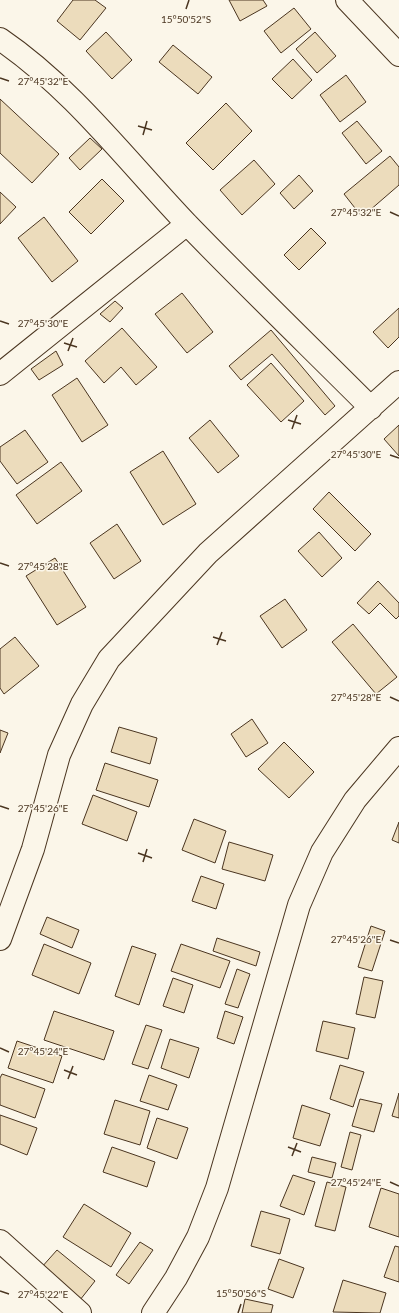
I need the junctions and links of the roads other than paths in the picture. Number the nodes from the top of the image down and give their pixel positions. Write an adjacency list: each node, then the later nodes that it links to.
1 (347, 0): 3 (street)
2 (0, 39): 4 (street)
3 (399, 55)
4 (187, 224): 5 (street); 7 (street)
5 (0, 374)
6 (399, 382): 7 (street)
7 (371, 408): 9 (street)
8 (399, 748): 12 (street)
9 (0, 939)
10 (0, 1241): 11 (street)
11 (80, 1313)
12 (153, 1313)

